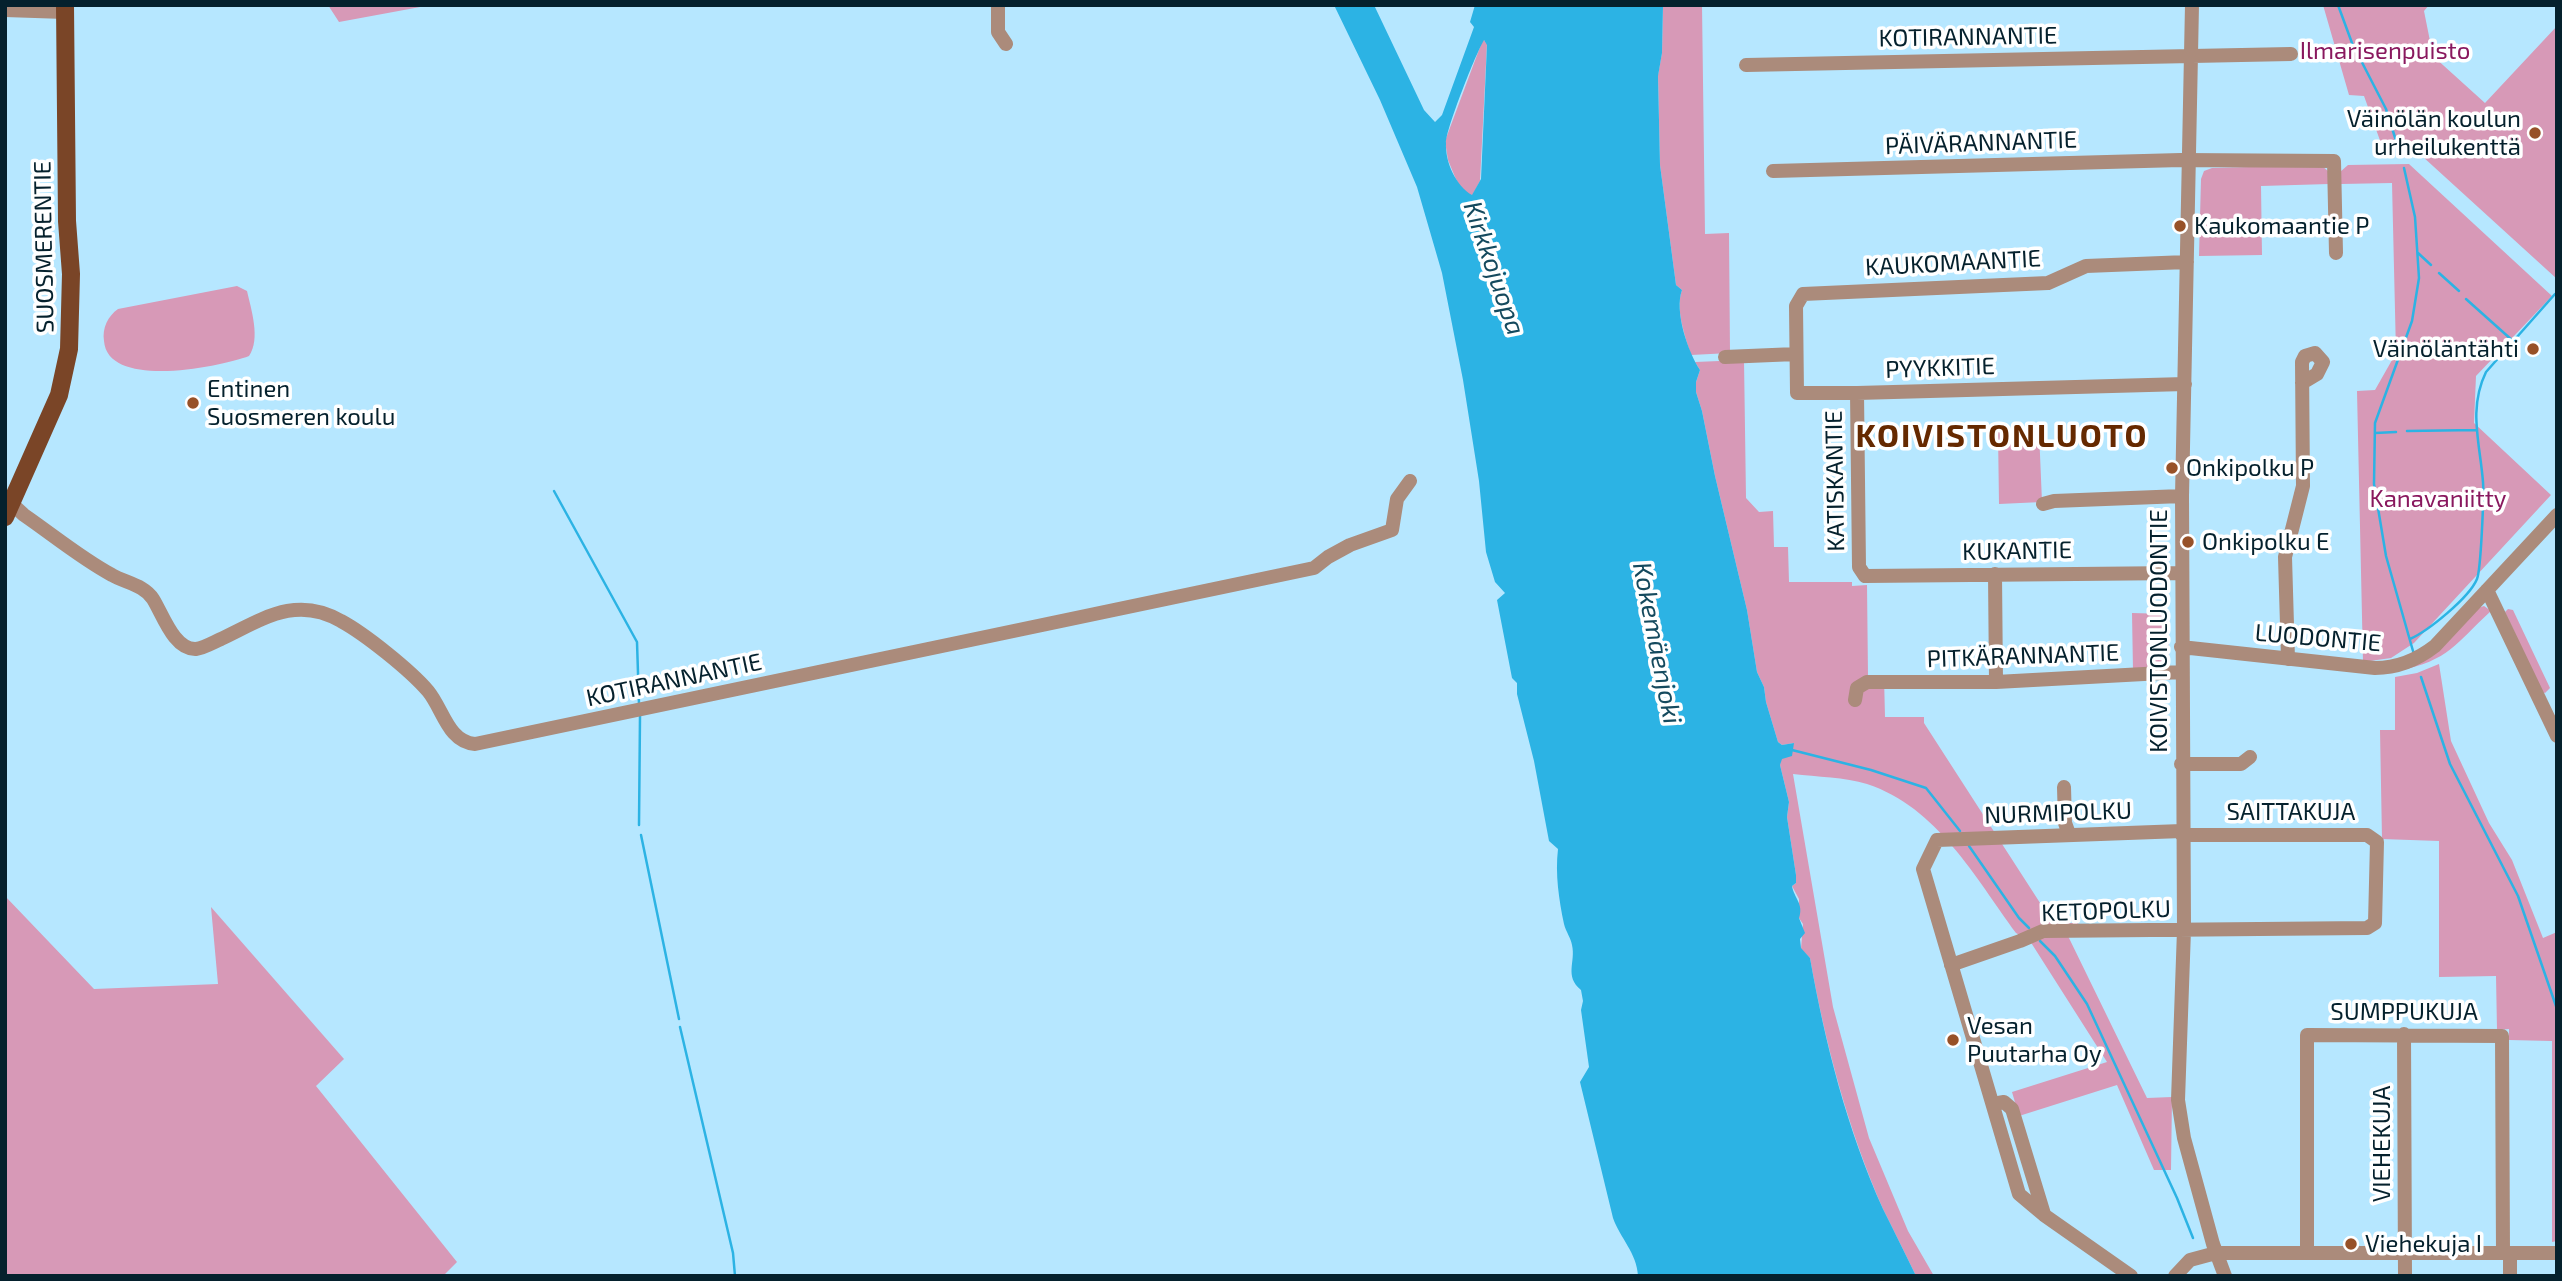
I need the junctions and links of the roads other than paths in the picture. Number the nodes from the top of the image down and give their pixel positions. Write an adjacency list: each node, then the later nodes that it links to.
1 (998, 5): 5 (street)
2 (2192, 5): 7 (street, KOIVISTONLUODONTIE)
3 (65, 8): 4 (street); 22 (main road, SUOSMERENTIE)
4 (5, 10)
5 (1006, 44)
6 (2291, 54): 7 (street, KOTIRANNANTIE)
7 (2191, 56): 8 (street, KOTIRANNANTIE); 9 (street, KOIVISTONLUODONTIE)
8 (1746, 65)
9 (2189, 160): 10 (street, PÄIVÄRANNANTIE); 11 (street, PÄIVÄRANNANTIE); 12 (street, KOIVISTONLUODONTIE)
10 (1773, 171)
11 (2336, 253)
12 (2187, 262): 13 (street, KAUKOMAANTIE); 17 (street, KOIVISTONLUODONTIE)
13 (1803, 294): 14 (street, PYYKKITIE)
14 (1796, 354): 15 (street); 18 (street, PYYKKITIE)
15 (1725, 357)
16 (2302, 383): 29 (street)
17 (2185, 384): 18 (street, PYYKKITIE); 20 (street, KOIVISTONLUODONTIE)
18 (1857, 393): 24 (street, KATISKANTIE)
19 (1410, 481): 22 (street, KOTIRANNANTIE)
20 (2182, 496): 21 (street); 25 (street, KOIVISTONLUODONTIE)
21 (2043, 504)
22 (8, 510)
23 (2557, 515): 27 (street, LUODONTIE)
24 (1859, 567): 26 (street, KUKANTIE)
25 (2181, 573): 26 (street, KUKANTIE); 28 (street, KOIVISTONLUODONTIE)
26 (1995, 574): 31 (street)
27 (2487, 590): 29 (street, LUODONTIE); 33 (street)
28 (2181, 647): 29 (street, LUODONTIE); 30 (street, KOIVISTONLUODONTIE)
29 (2288, 659)
30 (2181, 673): 31 (street, PITKÄRANNANTIE); 35 (street, KOIVISTONLUODONTIE)
31 (1996, 682): 32 (street, PITKÄRANNANTIE)
32 (1855, 699)
33 (2557, 736)
34 (2250, 757): 35 (street)
35 (2181, 764): 37 (street, KOIVISTONLUODONTIE)
36 (2064, 787): 38 (street)
37 (2182, 833): 38 (street, NURMIPOLKU); 39 (street, KOIVISTONLUODONTIE); 39 (street, SAITTAKUJA)
38 (2069, 834): 40 (street, NURMIPOLKU)
39 (2183, 930): 40 (street, KETOPOLKU); 42 (street, KOIVISTONLUODONTIE)
40 (1951, 965): 47 (street)
41 (2404, 1034): 43 (street, SUMPPUKUJA); 44 (street, SUMPPUKUJA); 46 (street, VIEHEKUJA)
42 (2216, 1253): 43 (street); 48 (street); 49 (street, KOIVISTONLUODONTIE)
43 (2307, 1253): 46 (street)
44 (2506, 1253): 45 (street); 46 (street); 51 (street)
45 (2557, 1253)
46 (2405, 1254): 50 (street, VIEHEKUJA)
47 (2130, 1276)
48 (2175, 1276)
49 (2225, 1276)
50 (2405, 1276)
51 (2510, 1276)

